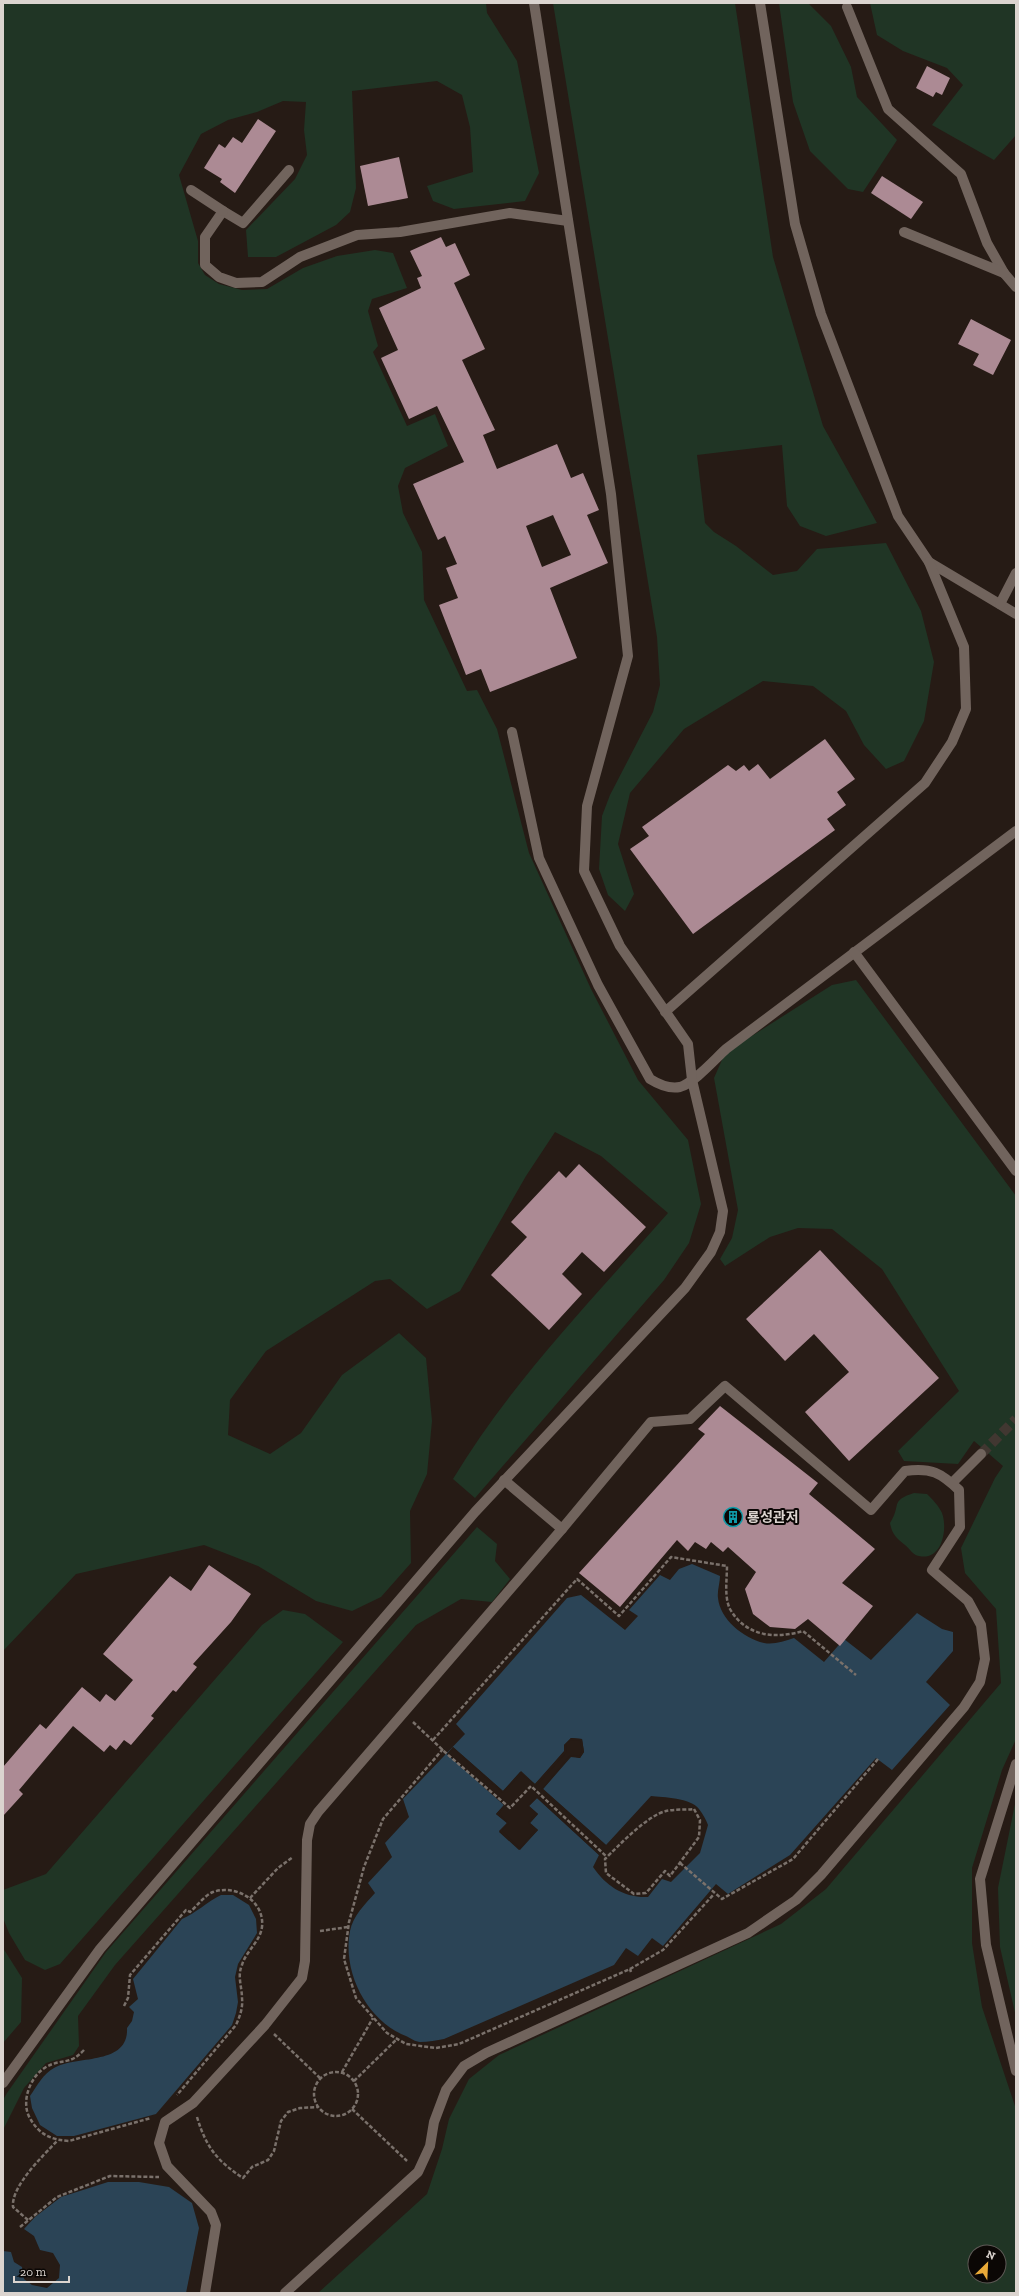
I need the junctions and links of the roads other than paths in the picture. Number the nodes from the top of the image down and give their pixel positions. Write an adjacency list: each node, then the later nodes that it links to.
1 (534, 3): 7 (lane)
2 (760, 3): 11 (lane)
3 (847, 7): 9 (lane)
4 (290, 170): 6 (lane)
5 (191, 190): 6 (lane)
6 (223, 211): 7 (lane)
7 (568, 221): 18 (lane)
8 (904, 232): 9 (lane)
9 (1004, 273): 10 (lane)
10 (1016, 287)
11 (929, 562): 13 (lane); 18 (lane)
12 (1016, 573): 13 (lane)
13 (1000, 604): 14 (lane)
14 (1016, 614)
15 (512, 732): 19 (lane)
16 (1016, 831): 17 (lane)
17 (854, 952): 19 (lane); 20 (lane)
18 (665, 1012): 19 (lane)
19 (692, 1080): 22 (lane)
20 (1016, 1171)
21 (981, 1454): 23 (lane)
22 (504, 1480): 24 (lane); 27 (lane)
23 (952, 1483): 24 (lane); 29 (lane)
24 (562, 1529): 28 (lane)
25 (1016, 1764): 26 (lane)
26 (1016, 2071)
27 (3, 2083)
28 (205, 2293)
29 (285, 2293)

